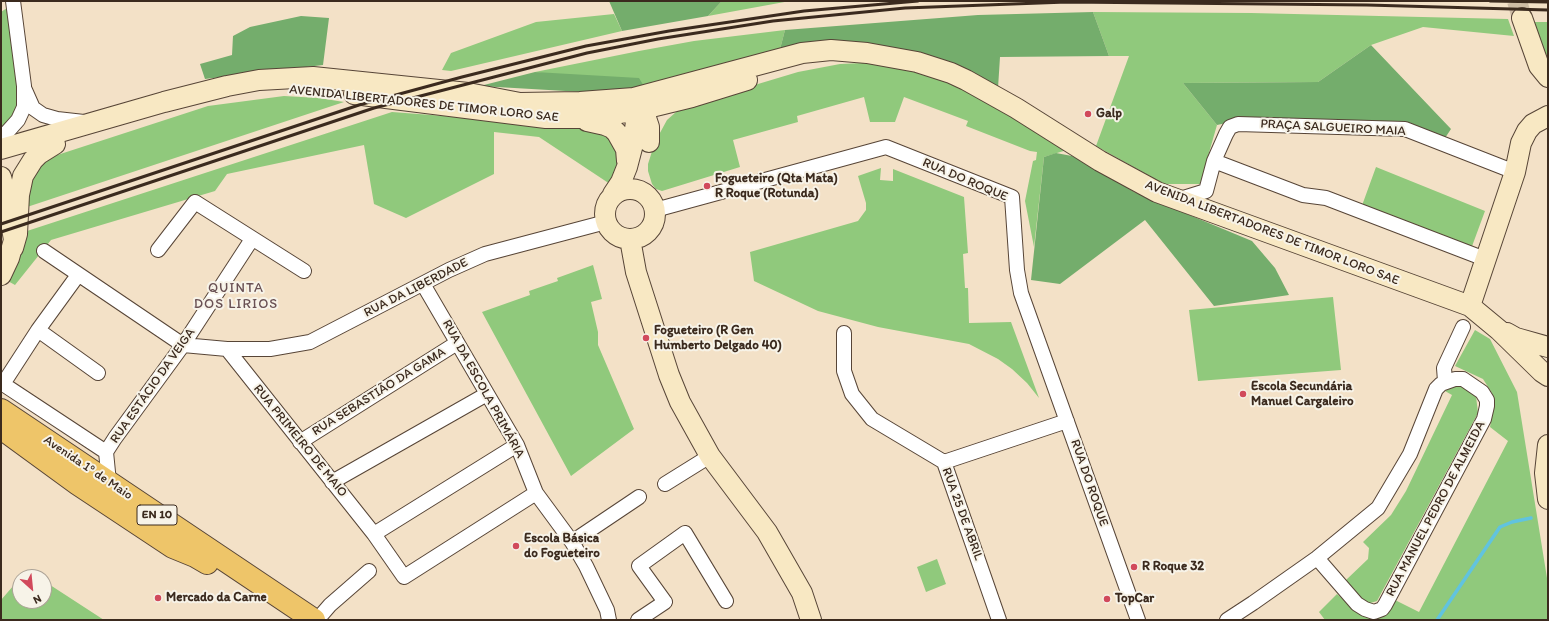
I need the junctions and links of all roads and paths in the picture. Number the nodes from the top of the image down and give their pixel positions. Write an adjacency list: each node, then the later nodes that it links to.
1 (13, 1): 6 (street)
2 (1522, 18): 5 (main road)
3 (896, 58): 4 (main road, AVENIDA LIBERTADORES DE TIMOR LORO SAE); 7 (main road, AVENIDA LIBERTADORES DE TIMOR LORO SAE); 21 (main road, AVENIDA LIBERTADORES DE TIMOR LORO SAE)
4 (749, 67): 8 (main road, AVENIDA LIBERTADORES DE TIMOR LORO SAE); 9 (main road, AVENIDA LIBERTADORES DE TIMOR LORO SAE)
5 (1548, 77)
6 (24, 86): 12 (street); 15 (street)
7 (692, 97): 9 (main road, AVENIDA LIBERTADORES DE TIMOR LORO SAE); 13 (main road)
8 (520, 102): 9 (main road, AVENIDA LIBERTADORES DE TIMOR LORO SAE); 12 (main road, AVENIDA LIBERTADORES DE TIMOR LORO SAE)
9 (639, 110): 11 (main road, AVENIDA LIBERTADORES DE TIMOR LORO SAE); 13 (main road); 17 (main road)
10 (1548, 116): 18 (main road)
11 (565, 118): 14 (main road, AVENIDA LIBERTADORES DE TIMOR LORO SAE); 17 (main road)
12 (94, 122): 15 (main road, AVENIDA LIBERTADORES DE TIMOR LORO SAE)
13 (649, 142): 22 (main road)
14 (55, 144): 15 (main road, AVENIDA LIBERTADORES DE TIMOR LORO SAE); 27 (main road)
15 (3, 149)
16 (1214, 161): 18 (street, PRAÇA SALGUEIRO MAIA); 21 (street, PRAÇA SALGUEIRO MAIA); 30 (street)
17 (627, 167): 20 (main road)
18 (1514, 172): 30 (main road)
19 (1, 177): 27 (main road)
20 (613, 194): 22 (main road); 23 (main road)
21 (1177, 200): 35 (main road, AVENIDA LIBERTADORES DE TIMOR LORO SAE)
22 (652, 204): 26 (main road); 49 (street, RUA DO ROQUE)
23 (606, 222): 26 (main road); 34 (street, RUA DA LIBERDADE)
24 (1, 229): 27 (main road)
25 (252, 239): 28 (street); 31 (street); 41 (street, RUA ESTÁCIO DA VEIGA)
26 (630, 239): 56 (main road)
27 (7, 248): 32 (main road)
28 (158, 250)
29 (44, 251): 33 (street)
30 (1485, 259): 35 (main road)
31 (304, 271)
32 (1, 275)
33 (78, 275): 37 (street); 41 (street)
34 (424, 284): 40 (street, RUA DA ESCOLA PRIMÁRIA); 43 (street, RUA DA LIBERDADE)
35 (1470, 306): 38 (main road, AVENIDA LIBERTADORES DE TIMOR LORO SAE)
36 (1463, 328): 46 (street)
37 (38, 330): 44 (street); 55 (street, RUA ESTÁCIO DA VEIGA)
38 (1499, 330): 42 (main road, AVENIDA LIBERTADORES DE TIMOR LORO SAE); 45 (main road, AVENIDA LIBERTADORES DE TIMOR LORO SAE)
39 (844, 333): 58 (street, RUA 25 DE ABRIL)
40 (457, 342): 47 (street, RUA DA ESCOLA PRIMÁRIA); 52 (street, RUA SEBASTIÃO DA GAMA)
41 (183, 345): 43 (street); 55 (street, RUA ESTÁCIO DA VEIGA)
42 (1548, 347)
43 (227, 349): 52 (street, RUA PRIMEIRO DE MAIO)
44 (98, 373)
45 (1548, 376)
46 (1445, 381): 67 (street); 67 (street, RUA MANUEL PEDRO DE ALMEIDA)
47 (487, 394): 53 (street, RUA DA ESCOLA PRIMÁRIA); 60 (street)
48 (1, 410): 59 (main road, Avenida 1º de Maio / EN 10)
49 (1067, 421): 58 (street); 76 (street, RUA DO ROQUE)
50 (1, 428): 57 (main road, Avenida 1º de Maio / EN 10)
51 (1, 439): 57 (main road)
52 (300, 442): 60 (street, RUA PRIMEIRO DE MAIO)
53 (517, 445): 62 (street, RUA DA ESCOLA PRIMÁRIA); 65 (street)
54 (1548, 445): 64 (main road)
55 (106, 452): 59 (street, RUA ESTÁCIO DA VEIGA)
56 (710, 456): 61 (street); 74 (main road)
57 (46, 460): 70 (main road, Avenida 1º de Maio / EN 10)
58 (944, 462): 75 (street, RUA 25 DE ABRIL)
59 (109, 482): 71 (main road, Avenida 1º de Maio / EN 10)
60 (332, 482): 65 (street, RUA PRIMEIRO DE MAIO)
61 (665, 484)
62 (536, 493): 65 (street, RUA PRIMEIRO DE MAIO); 66 (street, RUA DA ESCOLA PRIMÁRIA)
63 (639, 498): 66 (street)
64 (1548, 499)
65 (374, 534)
66 (572, 542): 72 (street, RUA DA ESCOLA PRIMÁRIA)
67 (1317, 558): 77 (street)
68 (369, 571): 71 (street)
69 (726, 601): 73 (street)
70 (295, 620)
71 (315, 620)
72 (609, 620)
73 (638, 620)
74 (811, 620)
75 (999, 620)
76 (1138, 620)
77 (1227, 620)

